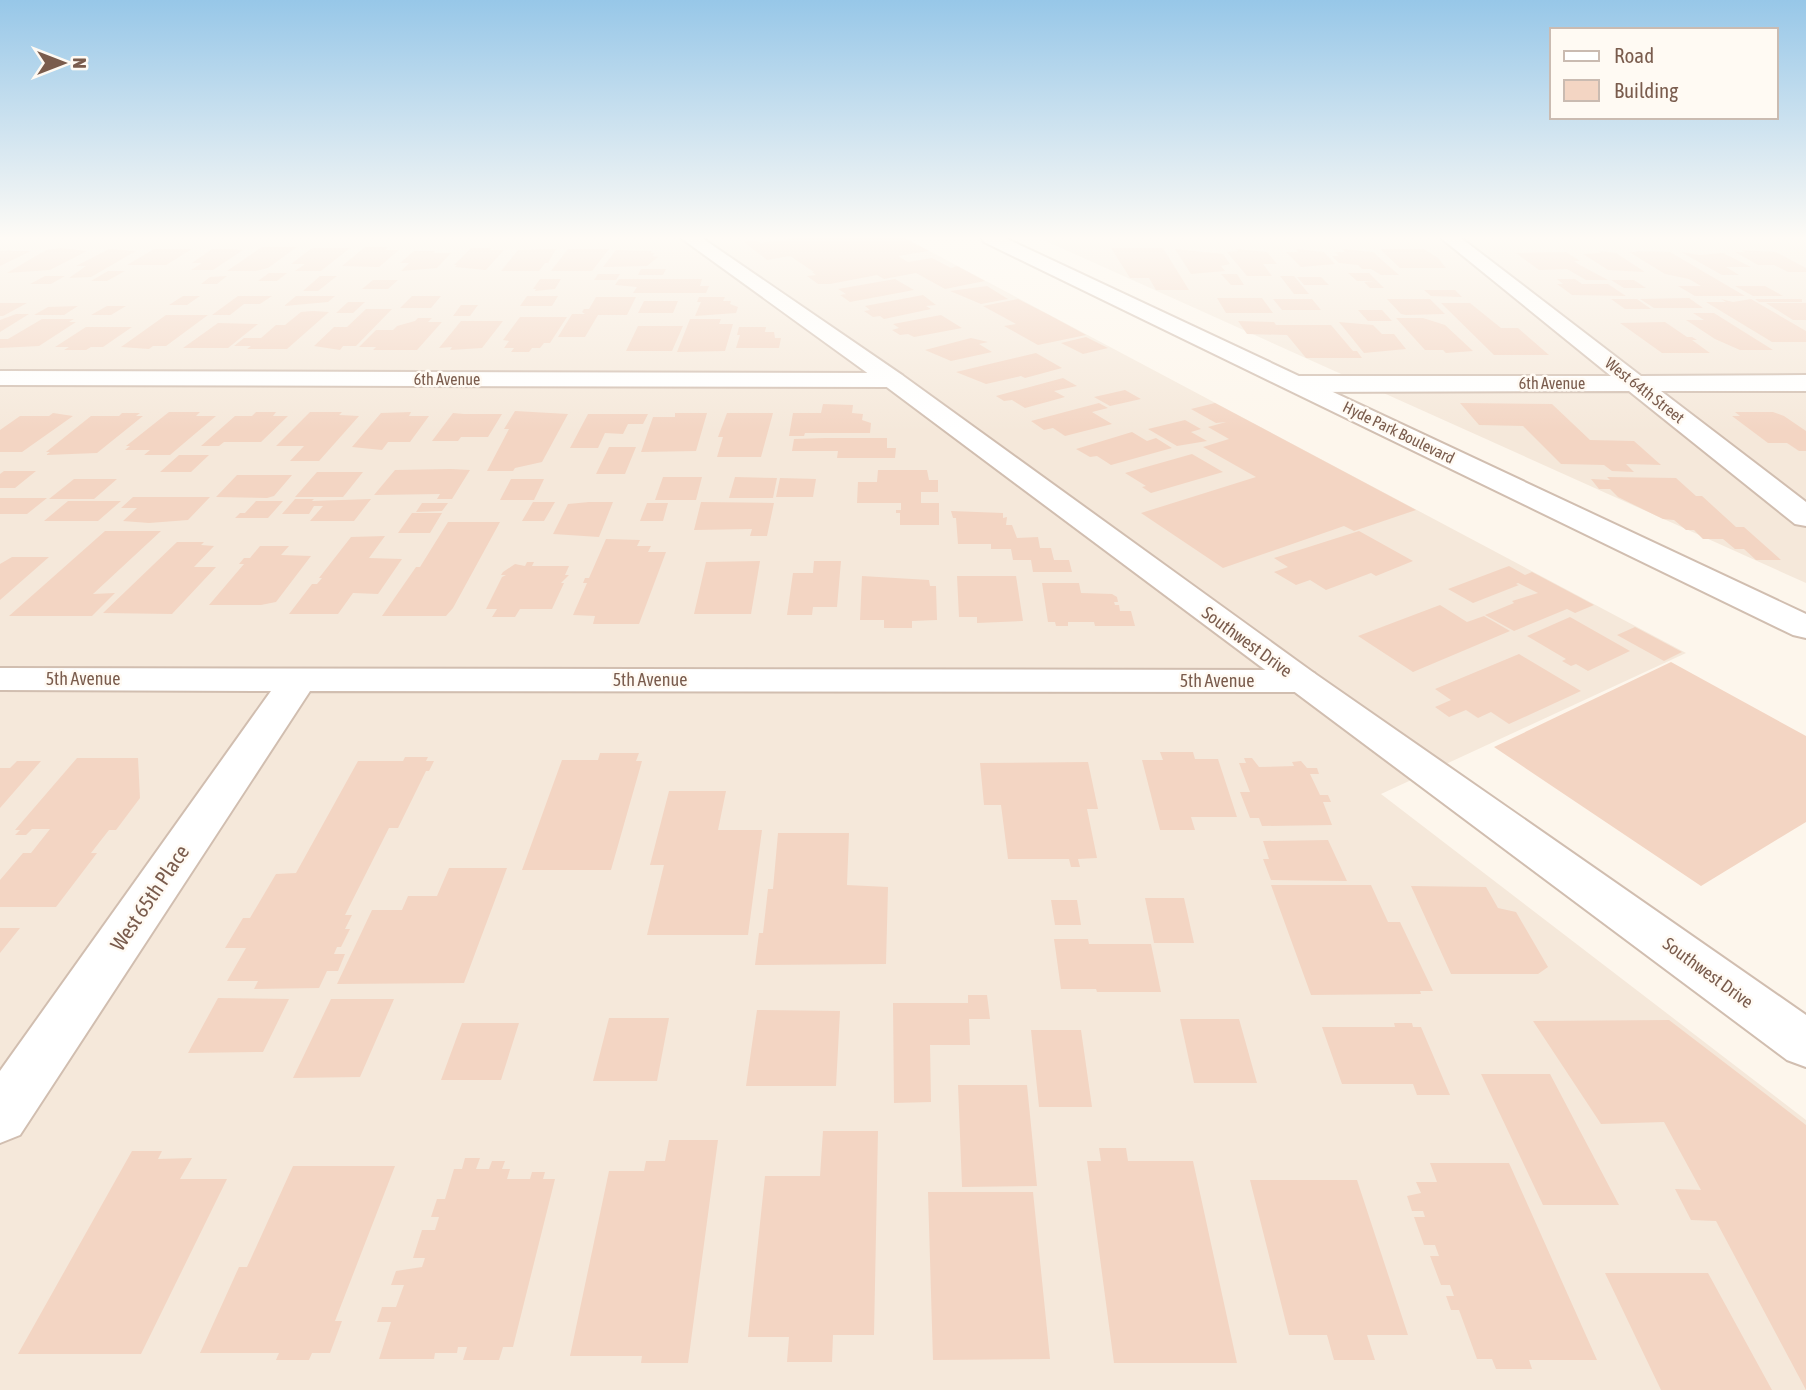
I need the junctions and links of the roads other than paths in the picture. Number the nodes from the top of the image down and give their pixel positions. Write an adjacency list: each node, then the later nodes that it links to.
1 (783, 303): 5 (street, Southwest Drive)
2 (1127, 303): 8 (street, Hyde Park Boulevard)
3 (1533, 303): 6 (street, West 64th Street)
4 (0, 378): 5 (street, 6th Avenue)
5 (893, 380): 13 (street, Southwest Drive)
6 (1635, 382): 7 (street, 6th Avenue); 8 (street, 6th Avenue); 9 (street, West 64th Street)
7 (1806, 383)
8 (1298, 384): 10 (street, Hyde Park Boulevard)
9 (1806, 517)
10 (1806, 628)
11 (0, 679): 12 (street, 5th Avenue)
12 (299, 679): 13 (street, 5th Avenue); 15 (street, West 65th Place)
13 (1301, 681): 14 (street, Southwest Drive)
14 (1806, 1044)
15 (0, 1116)

